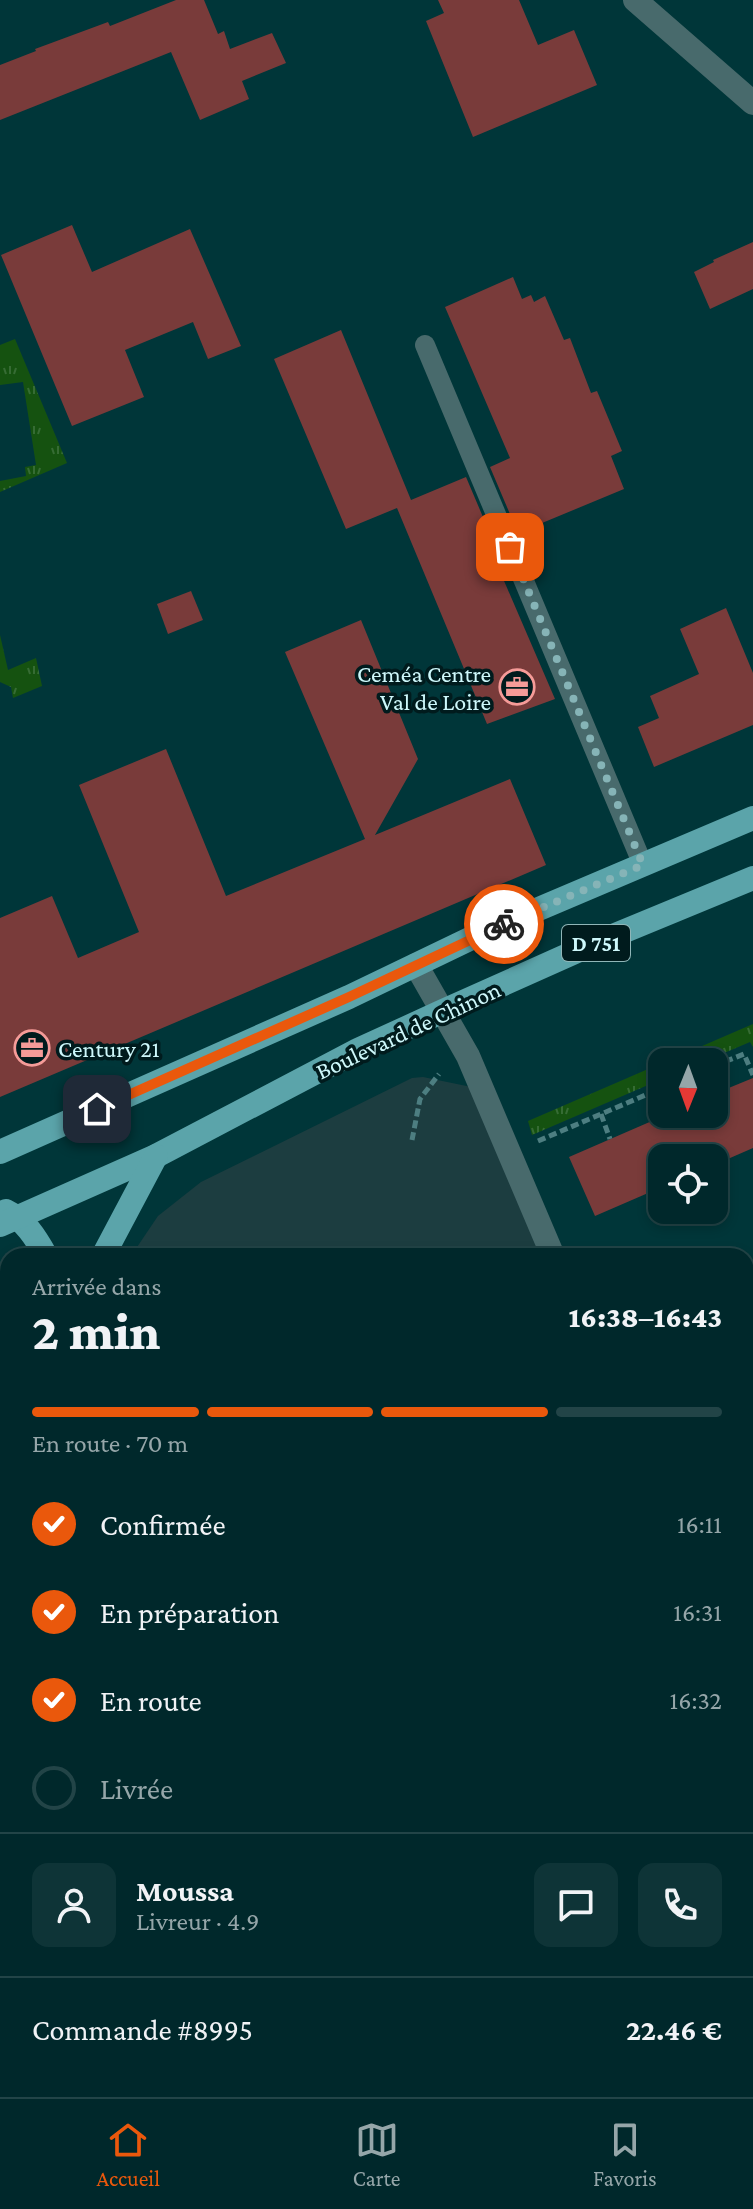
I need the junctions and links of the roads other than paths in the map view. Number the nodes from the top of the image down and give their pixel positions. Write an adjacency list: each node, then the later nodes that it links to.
1 (635, 0): 2 (street)
2 (753, 103)
3 (425, 345): 5 (lane)
4 (753, 818): 5 (main road, D 751)
5 (643, 865): 7 (main road, D 751)
6 (753, 878): 8 (main road, Boulevard de Chinon / D 751)
7 (416, 965): 8 (street); 9 (main road, D 751)
8 (441, 1012): 10 (main road, Boulevard de Chinon / D 751); 14 (street)
9 (0, 1152)
10 (156, 1156): 11 (main road, Boulevard de Chinon / D 751); 13 (main road)
11 (6, 1216): 12 (main road, D 751)
12 (41, 1248)
13 (107, 1248)
14 (550, 1248)

